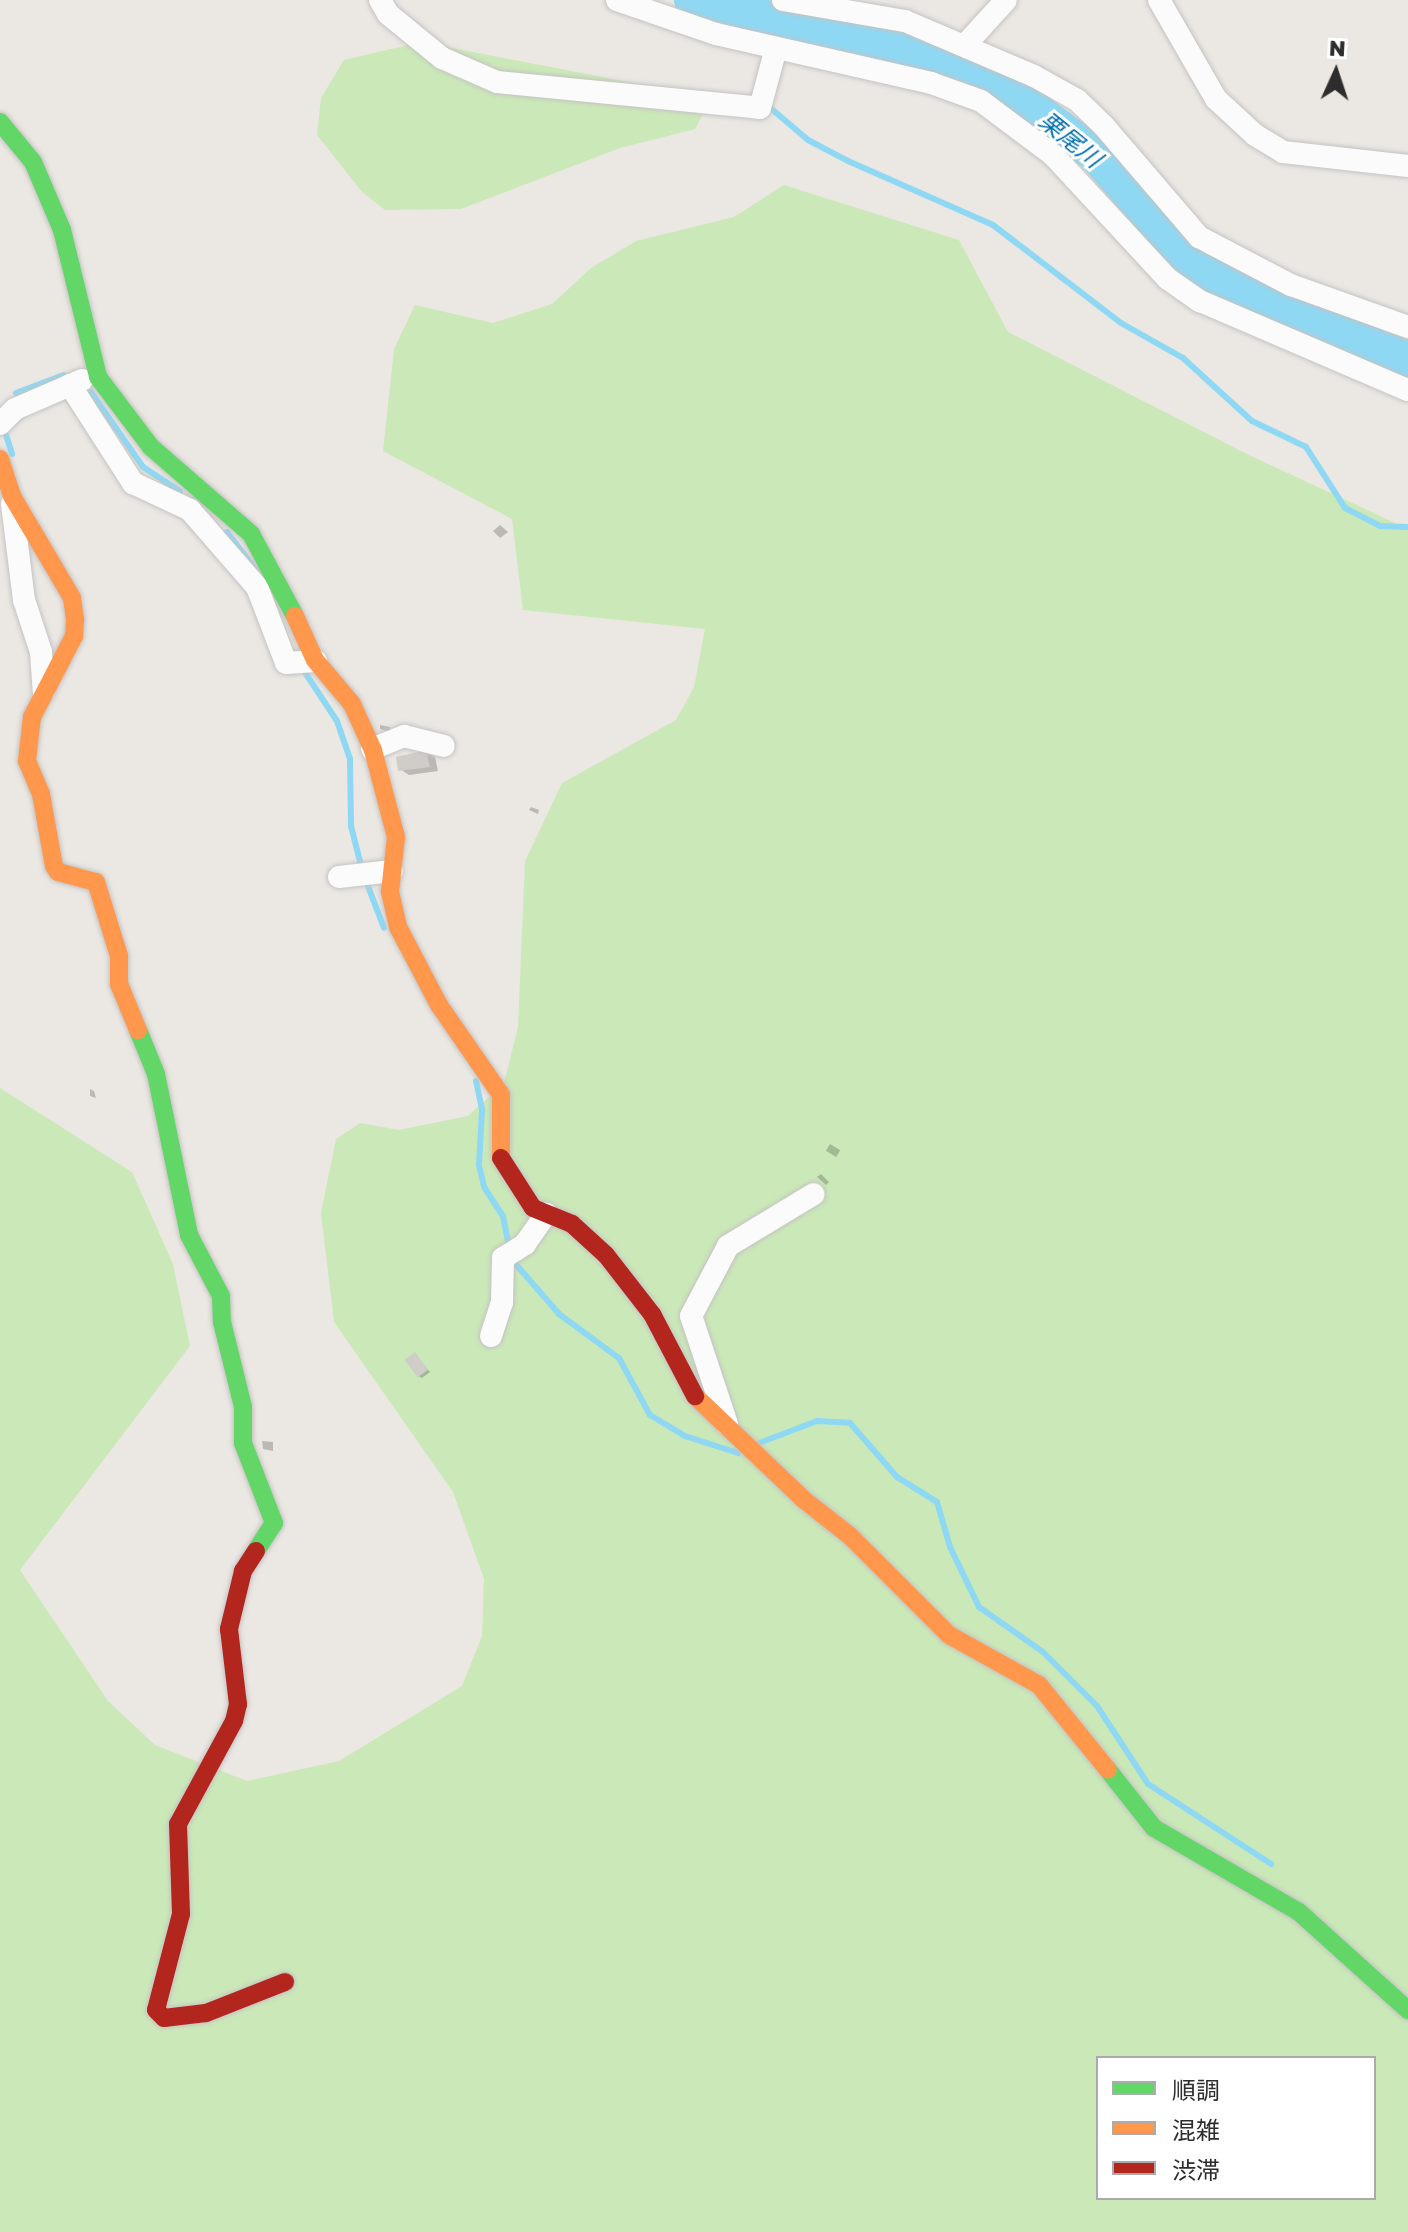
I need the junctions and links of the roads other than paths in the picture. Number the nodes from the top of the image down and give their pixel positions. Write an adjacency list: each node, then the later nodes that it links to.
1 (380, 0): 7 (street)
2 (617, 0): 7 (street)
3 (783, 0): 6 (street)
4 (1006, 0): 6 (street)
5 (1159, 0): 9 (street)
6 (966, 44): 10 (street)
7 (776, 48): 13 (street)
8 (0, 122): 11 (street)
9 (1408, 166)
10 (1408, 327)
11 (97, 373): 12 (street); 17 (street)
12 (70, 385): 14 (street); 17 (street)
13 (1408, 390)
14 (5, 409)
15 (0, 459): 16 (street)
16 (12, 496): 18 (street); 18 (street)
17 (316, 661): 20 (street)
18 (44, 691): 27 (street)
19 (444, 746): 20 (street)
20 (372, 749): 21 (street)
21 (392, 871): 22 (street); 24 (street)
22 (339, 877)
23 (814, 1194): 26 (street)
24 (546, 1214): 25 (street); 26 (street)
25 (491, 1336)
26 (727, 1425): 28 (street)
27 (285, 1982)
28 (1408, 2010)

